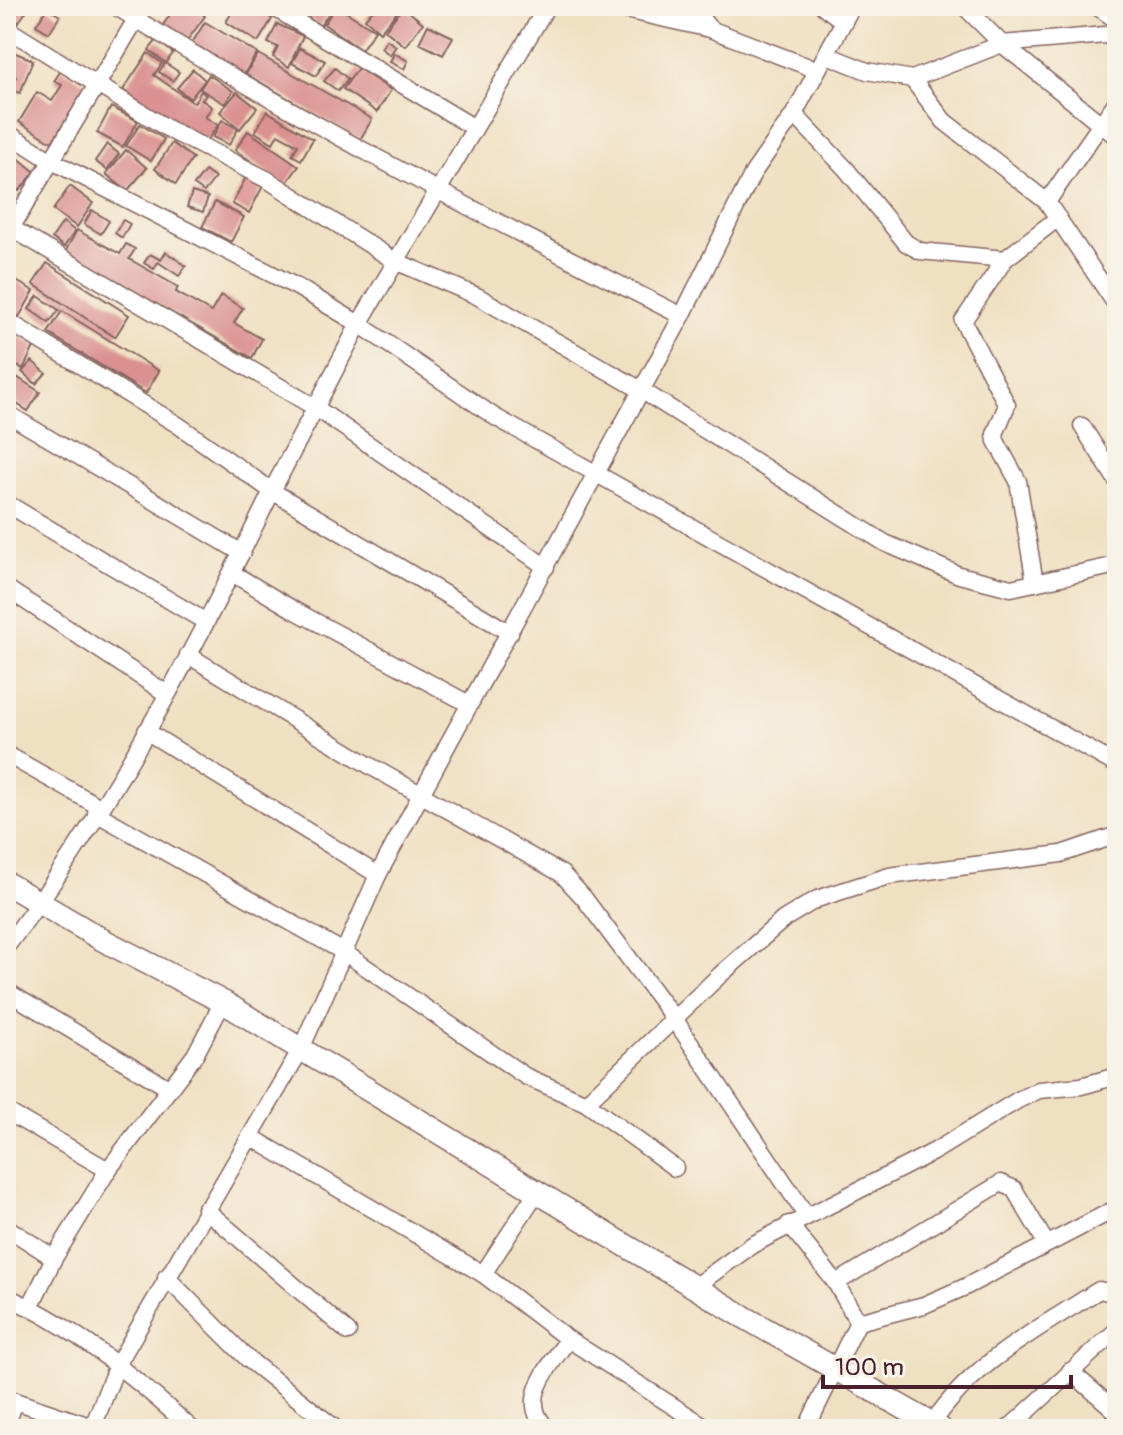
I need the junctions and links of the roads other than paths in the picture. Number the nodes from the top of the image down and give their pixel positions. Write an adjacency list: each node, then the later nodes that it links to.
1 (115, 6): 10 (street)
2 (271, 6): 24 (street)
3 (547, 6): 24 (street)
4 (608, 6): 14 (street)
5 (691, 6): 14 (street)
6 (823, 6): 12 (street)
7 (852, 6): 12 (street)
8 (964, 6): 16 (street)
9 (1096, 6): 11 (street)
10 (140, 12): 20 (street); 28 (street)
11 (1117, 20)
12 (844, 22): 17 (street)
13 (6, 28): 20 (street)
14 (710, 29): 18 (street)
15 (1117, 34): 16 (street)
16 (1002, 44): 19 (street); 23 (street)
17 (827, 55): 18 (street); 19 (street)
18 (817, 70): 22 (street)
19 (912, 79): 29 (street)
20 (97, 83): 27 (street); 33 (street)
21 (1117, 101): 23 (street)
22 (794, 114): 32 (street); 35 (street)
23 (1100, 125): 26 (street); 29 (street)
24 (473, 127): 28 (street)
25 (6, 132): 27 (street)
26 (1117, 137)
27 (50, 160): 31 (street); 37 (street)
28 (436, 189): 33 (street); 35 (street)
29 (1047, 202): 30 (street)
30 (1058, 218): 32 (street); 34 (street)
31 (8, 230): 39 (street)
32 (1005, 259): 50 (street)
33 (395, 261): 37 (street); 38 (street)
34 (1117, 306)
35 (682, 316): 38 (street)
36 (6, 320): 44 (street)
37 (359, 324): 39 (street); 42 (street)
38 (641, 390): 42 (street); 50 (street)
39 (316, 408): 44 (street); 48 (street)
40 (6, 413): 46 (street)
41 (1082, 426): 43 (street)
42 (596, 472): 48 (street); 59 (street)
43 (1117, 481)
44 (272, 491): 46 (street); 53 (street)
45 (6, 503): 52 (street)
46 (242, 553): 49 (street)
47 (1117, 565): 50 (street)
48 (546, 567): 53 (street)
49 (232, 573): 52 (street); 56 (street)
50 (1035, 583)
51 (6, 588): 55 (street)
52 (206, 622): 54 (street)
53 (510, 633): 56 (street)
54 (188, 655): 55 (street); 60 (street)
55 (167, 694): 57 (street)
56 (469, 704): 60 (street)
57 (146, 731): 61 (street); 63 (street)
58 (6, 754): 61 (street)
59 (1117, 765)
60 (422, 793): 63 (street); 70 (street)
61 (98, 810): 65 (street); 67 (street)
62 (1117, 835): 70 (street)
63 (378, 875): 67 (street)
64 (6, 883): 65 (street)
65 (40, 902): 66 (street); 69 (street)
66 (6, 947)
67 (342, 951): 71 (street); 74 (street)
68 (6, 991): 73 (street)
69 (223, 1002): 71 (street); 73 (street)
70 (675, 1020): 74 (street); 82 (street)
71 (301, 1049): 76 (street); 79 (street)
72 (1117, 1076): 82 (street)
73 (170, 1089): 78 (street)
74 (586, 1103): 77 (street)
75 (6, 1111): 78 (street)
76 (251, 1137): 81 (street); 87 (street)
77 (675, 1168)
78 (108, 1170): 86 (street)
79 (538, 1190): 87 (street); 90 (street)
80 (1117, 1208): 85 (street)
81 (205, 1209): 88 (street); 96 (street)
82 (806, 1215): 83 (street)
83 (789, 1224): 89 (street); 90 (street)
84 (6, 1227): 86 (street)
85 (1046, 1243): 89 (street); 94 (street)
86 (54, 1258): 93 (street)
87 (483, 1274): 97 (street)
88 (166, 1277): 98 (street); 107 (street)
89 (836, 1283): 94 (street)
90 (694, 1287): 99 (street)
91 (1117, 1294): 104 (street)
92 (6, 1297): 93 (street)
93 (30, 1307): 98 (street)
94 (858, 1322): 99 (street)
95 (1117, 1330): 100 (street)
96 (348, 1332)
97 (568, 1339): 108 (street); 109 (street)
98 (117, 1365): 105 (street); 106 (street)
99 (833, 1368): 104 (street); 110 (street)
100 (1070, 1371): 102 (street); 111 (street)
101 (10, 1400): 103 (street); 105 (street)
102 (1117, 1412)
103 (6, 1426)
104 (937, 1427)
105 (93, 1428)
106 (192, 1429)
107 (336, 1429)
108 (548, 1429)
109 (709, 1429)
110 (806, 1429)
111 (1008, 1429)

